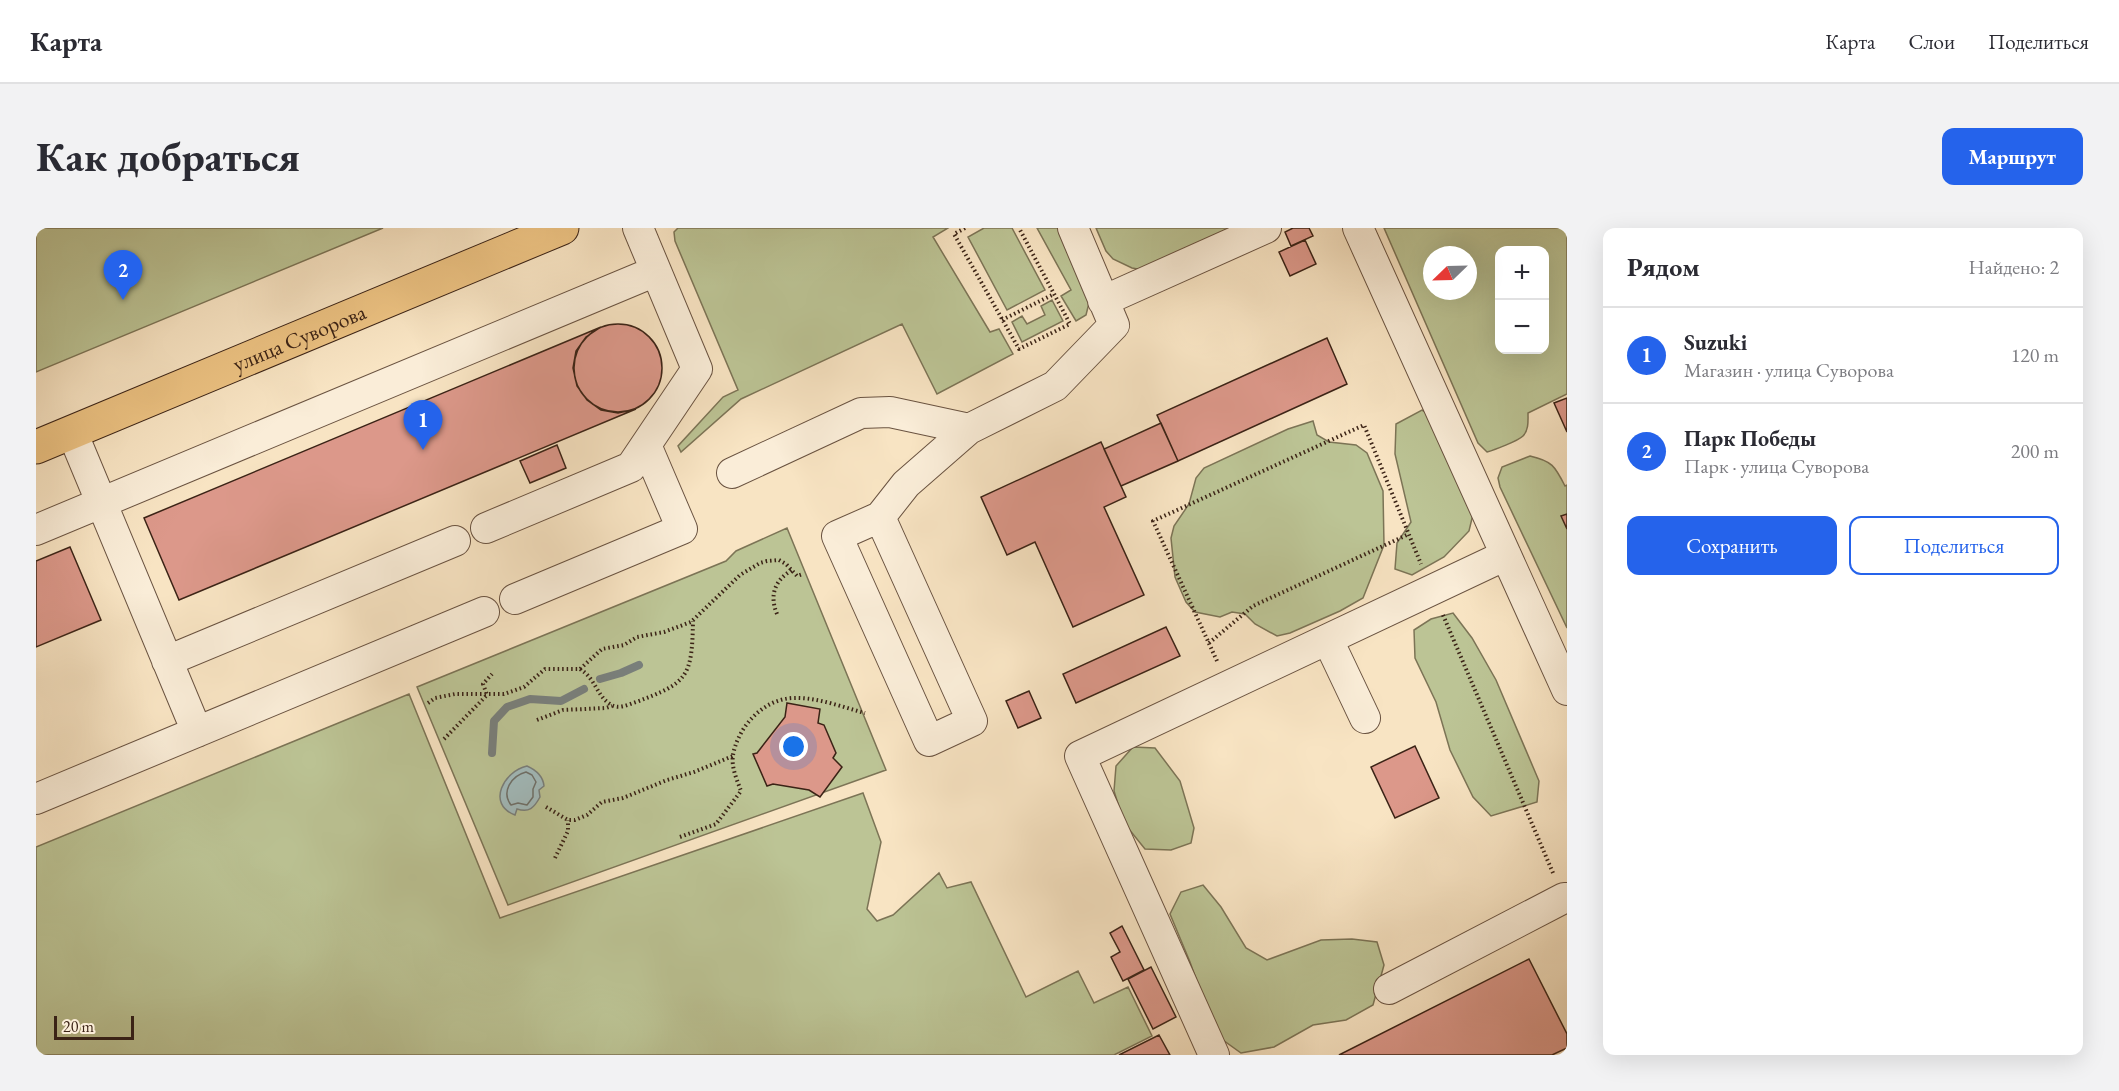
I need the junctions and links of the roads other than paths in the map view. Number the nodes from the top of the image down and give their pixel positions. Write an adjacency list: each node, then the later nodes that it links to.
1 (562, 228): 9 (main road, улица Суворова)
2 (638, 228): 6 (lane)
3 (1073, 228): 7 (lane)
4 (1266, 228): 7 (lane)
5 (1358, 228): 18 (lane)
6 (656, 271): 10 (lane); 13 (lane)
7 (1103, 301): 8 (lane)
8 (969, 429): 12 (lane); 14 (lane)
9 (72, 432): 11 (main road, улица Суворова); 13 (lane)
10 (646, 445): 15 (lane); 19 (lane)
11 (36, 447)
12 (732, 473)
13 (101, 503): 16 (lane); 22 (lane)
14 (880, 517): 14 (lane)
15 (486, 528)
16 (36, 530)
17 (455, 541): 22 (lane)
18 (1506, 555): 21 (lane); 23 (lane)
19 (515, 599)
20 (484, 612): 25 (lane)
21 (1328, 640): 24 (lane); 29 (lane)
22 (167, 661): 25 (lane)
23 (1567, 690)
24 (1365, 718)
25 (197, 732): 26 (lane)
26 (36, 799)
27 (1567, 898): 28 (lane)
28 (1389, 989)
29 (1214, 1055)

